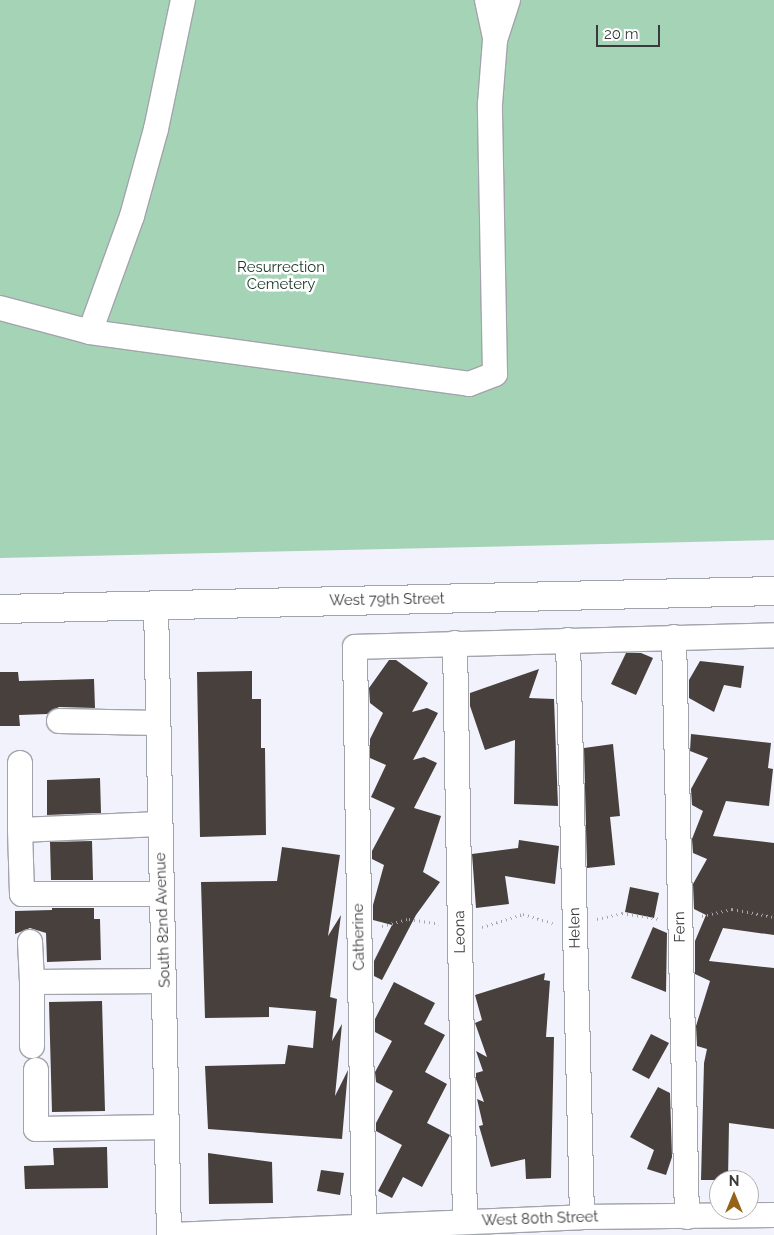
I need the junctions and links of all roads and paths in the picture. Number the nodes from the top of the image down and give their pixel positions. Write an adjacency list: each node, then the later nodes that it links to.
1 (184, 0): 6 (street)
2 (487, 0): 4 (street)
3 (508, 0): 4 (street)
4 (495, 40): 6 (street)
5 (0, 308): 6 (street)
6 (90, 332)
7 (774, 591): 8 (main road, West 79th Street)
8 (156, 605): 9 (main road, West 79th Street); 15 (street, South 82nd Avenue)
9 (0, 608)
10 (774, 635): 11 (street)
11 (674, 638): 12 (street); 29 (street, Fern)
12 (568, 640): 13 (street); 27 (street, Helen)
13 (455, 643): 28 (street, Leona); 31 (street, Catherine)
14 (59, 721): 15 (street)
15 (157, 723): 17 (street, South 82nd Avenue)
16 (20, 763): 18 (street)
17 (160, 824): 18 (street); 19 (street, South 82nd Avenue)
18 (20, 830): 19 (street)
19 (162, 894): 21 (street, South 82nd Avenue)
20 (30, 942): 22 (street)
21 (164, 981): 22 (street); 25 (street, South 82nd Avenue)
22 (32, 982): 23 (street)
23 (32, 1046)
24 (36, 1070): 25 (street)
25 (167, 1127): 33 (street, South 82nd Avenue)
26 (774, 1215): 30 (street, West 80th Street)
27 (582, 1217): 28 (street, West 80th Street); 29 (street, West 80th Street)
28 (465, 1222): 31 (street, West 80th Street)
29 (678, 1223): 30 (street, West 80th Street)
30 (735, 1226)
31 (364, 1227): 32 (street, West 80th Street)
32 (277, 1233): 34 (street, West 80th Street)
33 (169, 1235)
34 (173, 1235)

